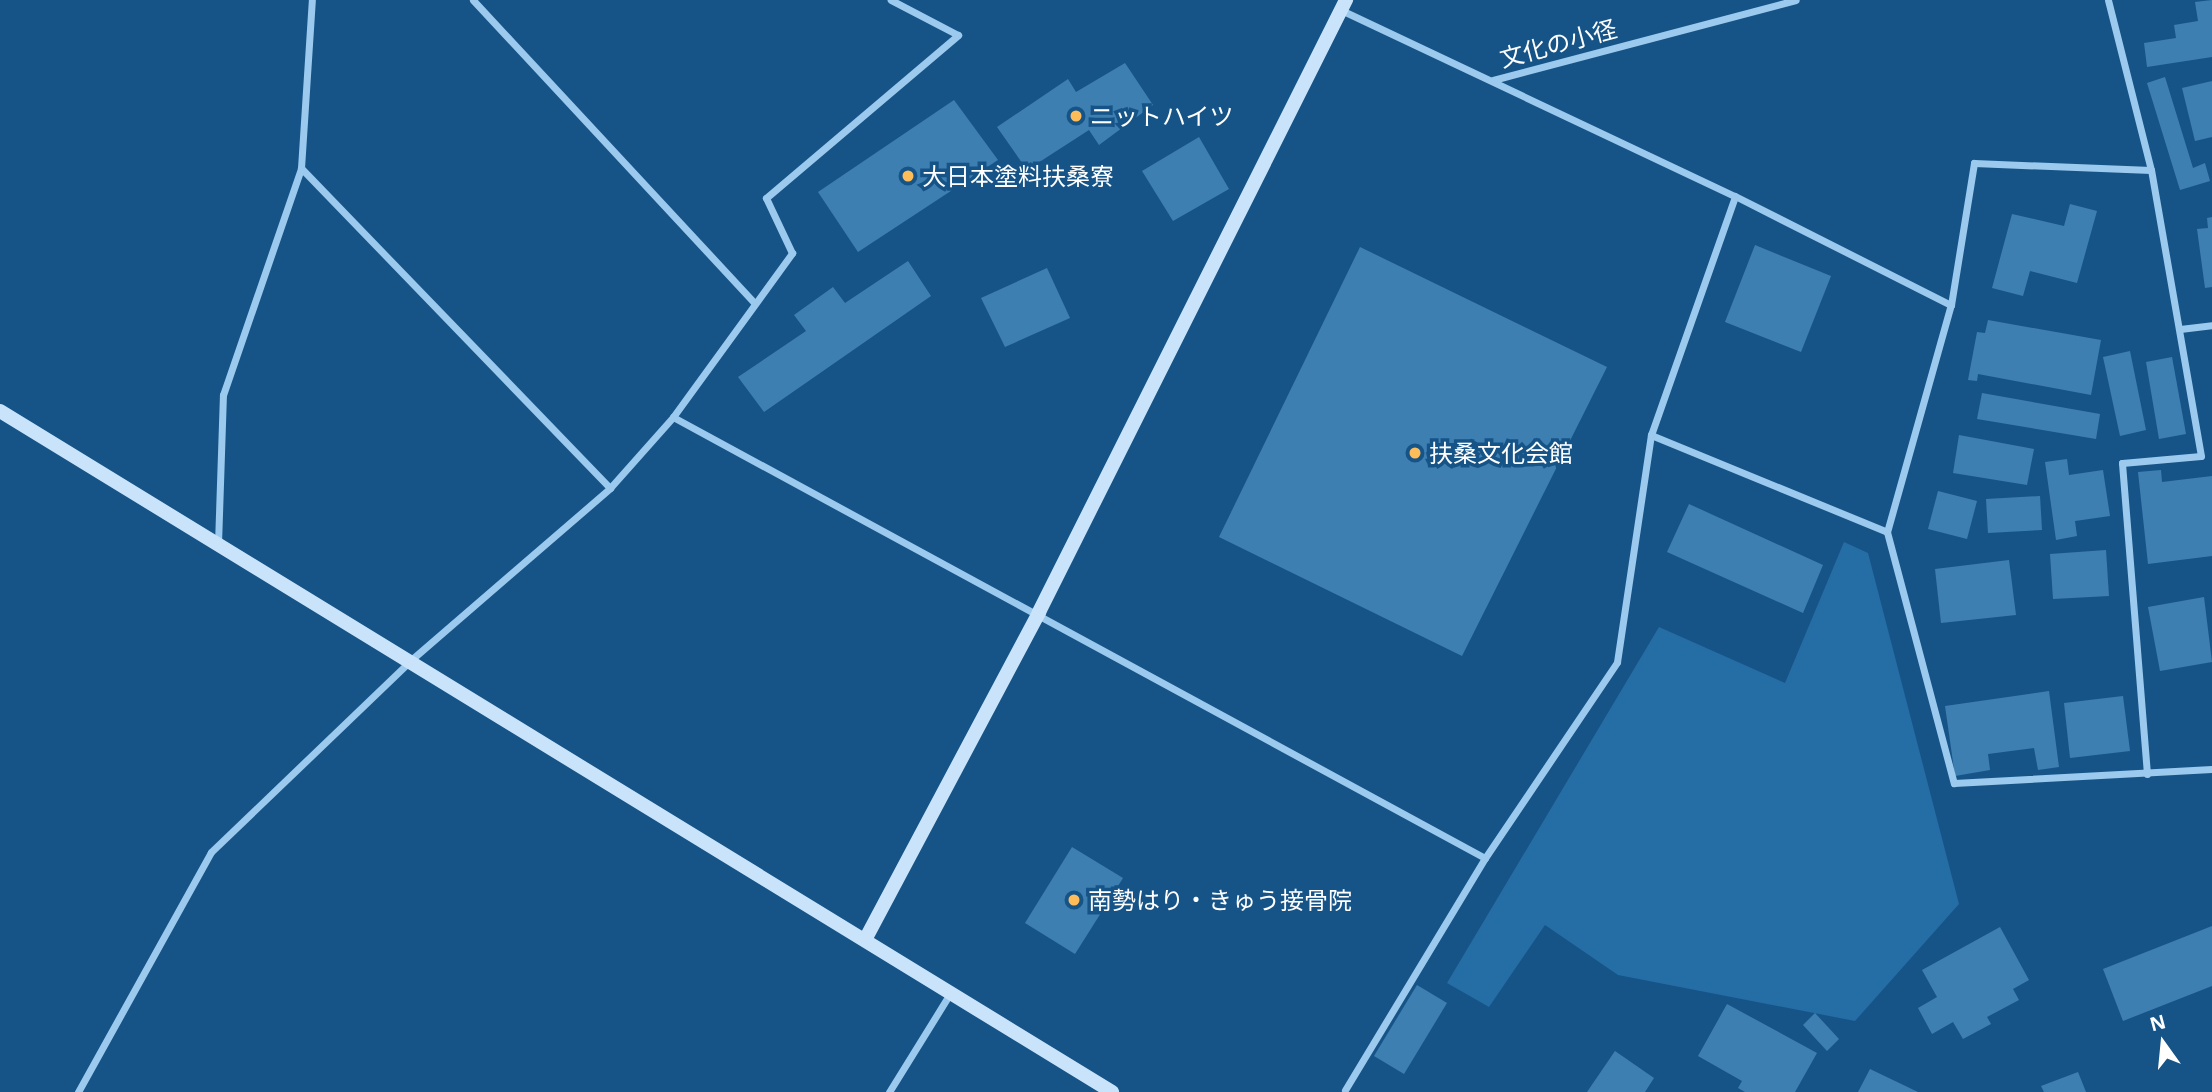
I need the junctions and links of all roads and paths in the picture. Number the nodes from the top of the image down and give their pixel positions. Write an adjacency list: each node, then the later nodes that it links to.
1 (312, 0): 8 (street)
2 (472, 0): 11 (street)
3 (891, 0): 11 (street)
4 (1796, 0): 7 (street, 文化の小径)
5 (2108, 0): 9 (street)
6 (1344, 5): 7 (street); 21 (street)
7 (1492, 80): 10 (street)
8 (301, 168): 18 (street); 20 (street)
9 (2151, 170): 12 (street); 14 (street)
10 (1735, 197): 12 (street); 17 (street)
11 (755, 303): 16 (street)
12 (1951, 305): 19 (street)
13 (2212, 325): 14 (street)
14 (2180, 329): 24 (street)
15 (0, 411): 20 (street)
16 (673, 417): 18 (street); 21 (street)
17 (1651, 435): 19 (street); 25 (street)
18 (610, 488): 22 (street)
19 (1887, 532): 24 (street)
20 (218, 545): 22 (street)
21 (1039, 612): 25 (street); 26 (street)
22 (411, 660): 26 (street); 29 (street)
23 (2212, 769): 24 (street)
24 (2147, 774)
25 (1485, 858): 28 (street)
26 (866, 938): 27 (street)
27 (951, 991): 30 (street); 31 (street)
28 (1345, 1091)
29 (78, 1092)
30 (889, 1092)
31 (1112, 1092)

